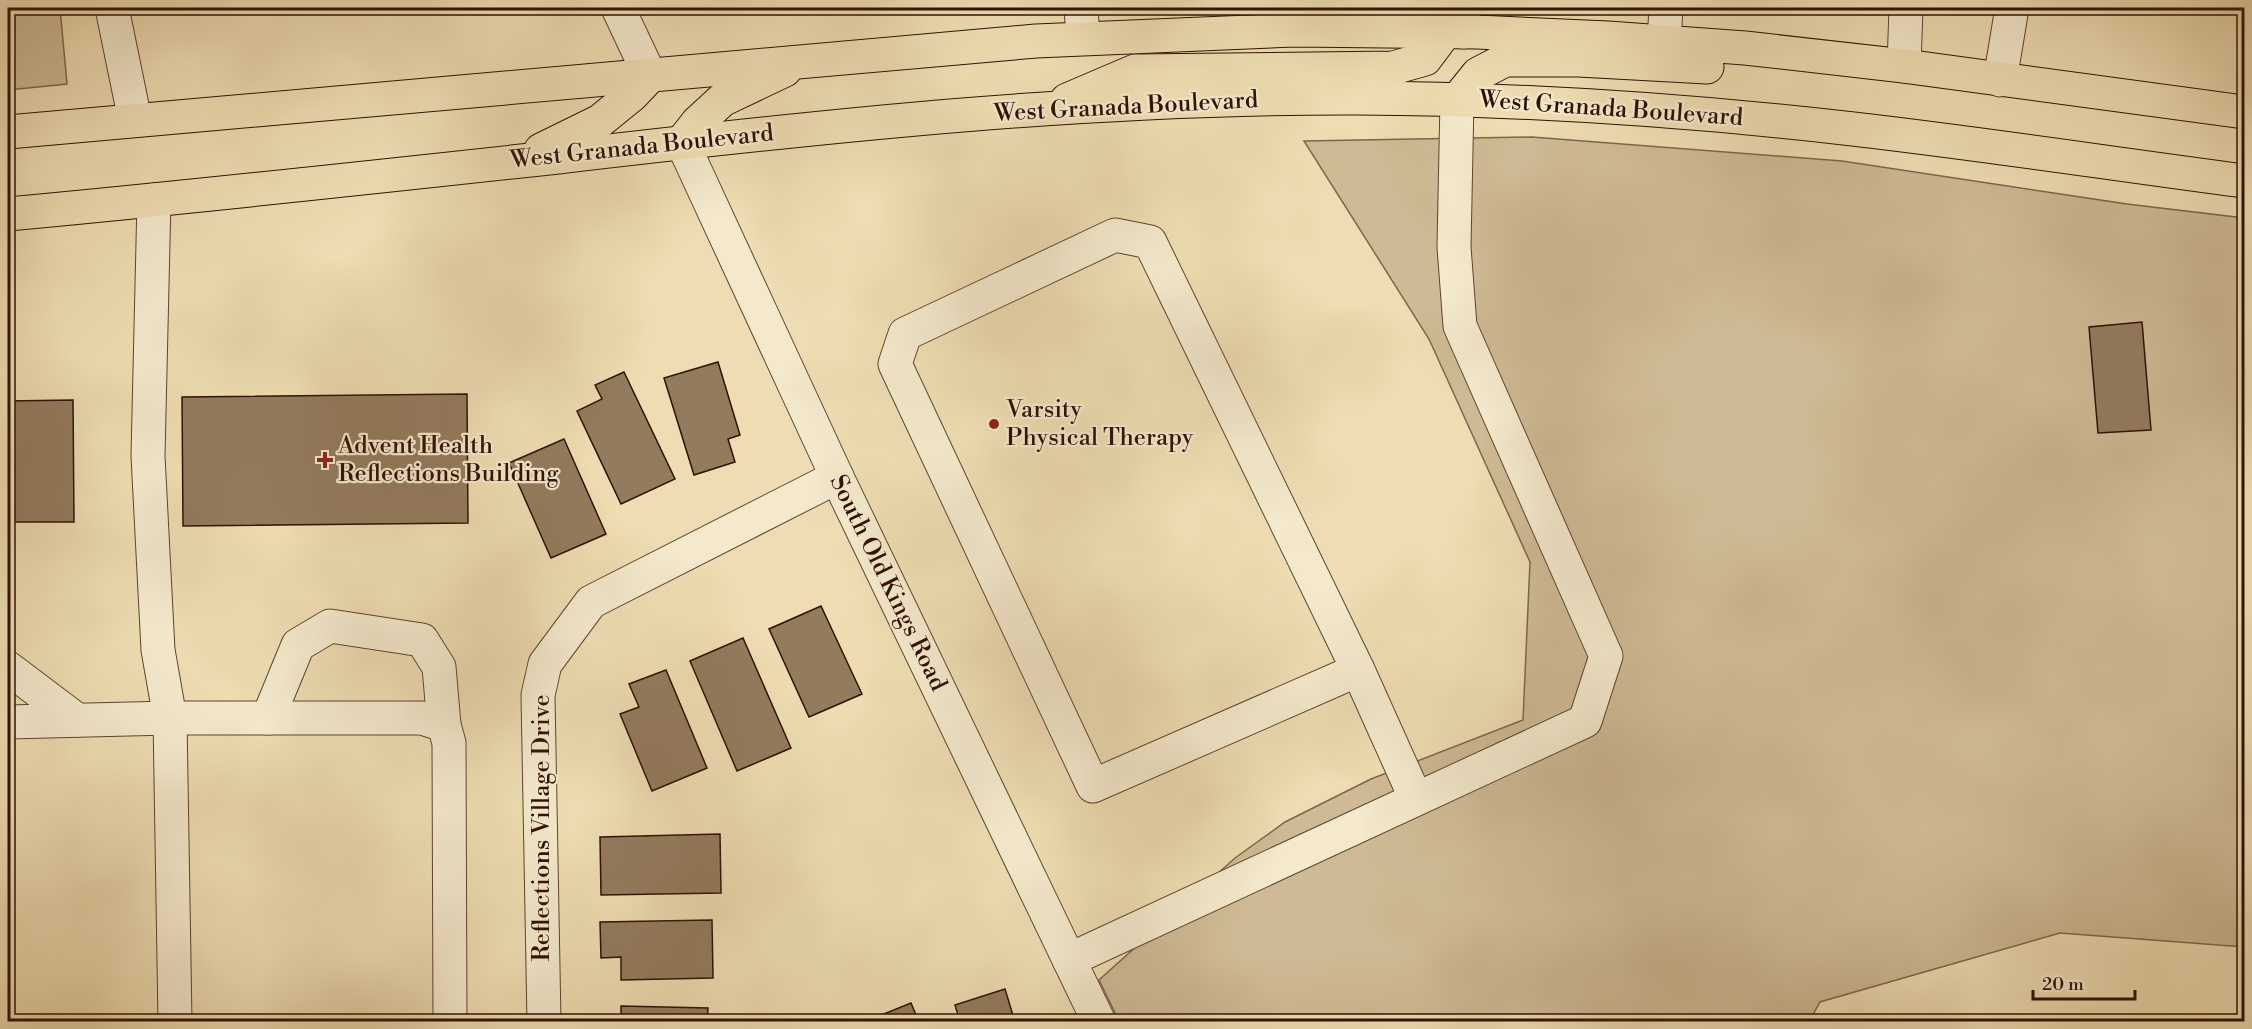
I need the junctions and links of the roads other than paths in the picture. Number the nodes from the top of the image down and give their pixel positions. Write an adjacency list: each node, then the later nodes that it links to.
1 (112, 8): 17 (street)
2 (618, 8): 12 (street)
3 (1666, 8): 8 (street)
4 (1906, 8): 11 (street)
5 (2012, 8): 13 (street)
6 (1082, 23): 7 (main road); 10 (main road)
7 (1457, 24): 8 (main road); 15 (main road)
8 (1664, 42): 9 (main road)
9 (1845, 59): 11 (main road); 14 (main road)
10 (806, 60): 12 (main road); 19 (main road)
11 (1904, 66): 13 (main road)
12 (650, 76): 17 (main road); 20 (main road)
13 (2000, 80): 16 (main road)
14 (1457, 100): 15 (main road, West Granada Boulevard); 21 (main road, West Granada Boulevard); 32 (street)
15 (1046, 109): 19 (main road, West Granada Boulevard)
16 (2244, 112)
17 (135, 120): 18 (main road)
18 (8, 132)
19 (682, 142): 20 (main road, West Granada Boulevard); 24 (street, South Old Kings Road)
20 (518, 161): 22 (main road, West Granada Boulevard)
21 (2244, 181)
22 (154, 200): 23 (main road, West Granada Boulevard); 27 (street)
23 (8, 214)
24 (837, 477): 33 (street, South Old Kings Road); 36 (street, Reflections Village Drive)
25 (8, 668): 29 (street)
26 (1358, 670): 26 (street); 32 (street)
27 (170, 718): 28 (street); 29 (street); 34 (street)
28 (268, 718): 31 (street); 31 (street)
29 (77, 720): 30 (street)
30 (8, 722)
31 (444, 724): 35 (street)
32 (1416, 799): 33 (street)
33 (1069, 960): 37 (street, South Old Kings Road)
34 (175, 1022)
35 (450, 1022)
36 (544, 1022)
37 (1099, 1022)

